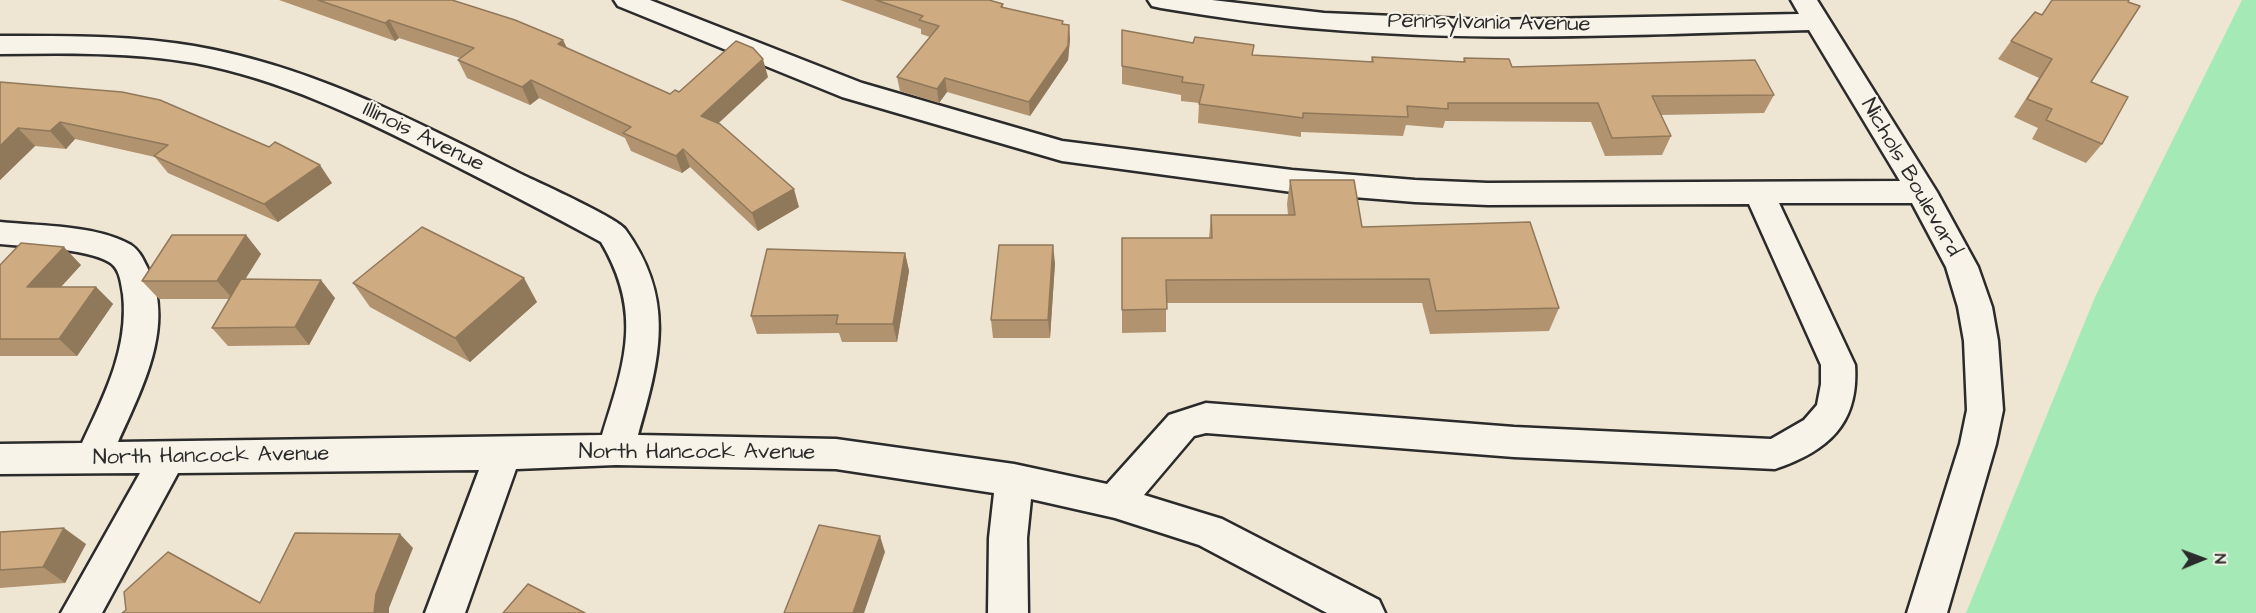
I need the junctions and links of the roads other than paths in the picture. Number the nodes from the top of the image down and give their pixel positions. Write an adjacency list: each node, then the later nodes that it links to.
1 (627, 0): 6 (street)
2 (1161, 0): 3 (street, Pennsylvania Avenue)
3 (1810, 11): 5 (street, Nichols Boulevard)
4 (0, 45): 8 (street, Illinois Avenue)
5 (1922, 192): 6 (street); 19 (street, Nichols Boulevard)
6 (1759, 193): 14 (street)
7 (0, 233): 11 (street)
8 (616, 450): 9 (street, North Hancock Avenue); 13 (street, North Hancock Avenue)
9 (503, 454): 10 (street, North Hancock Avenue); 16 (street)
10 (168, 457): 11 (street, North Hancock Avenue); 15 (street)
11 (93, 458): 12 (street, North Hancock Avenue)
12 (0, 459)
13 (1014, 480): 14 (street, North Hancock Avenue); 17 (street)
14 (1115, 502): 18 (street, North Hancock Avenue)
15 (81, 613)
16 (445, 613)
17 (1008, 613)
18 (1365, 613)
19 (1928, 613)

